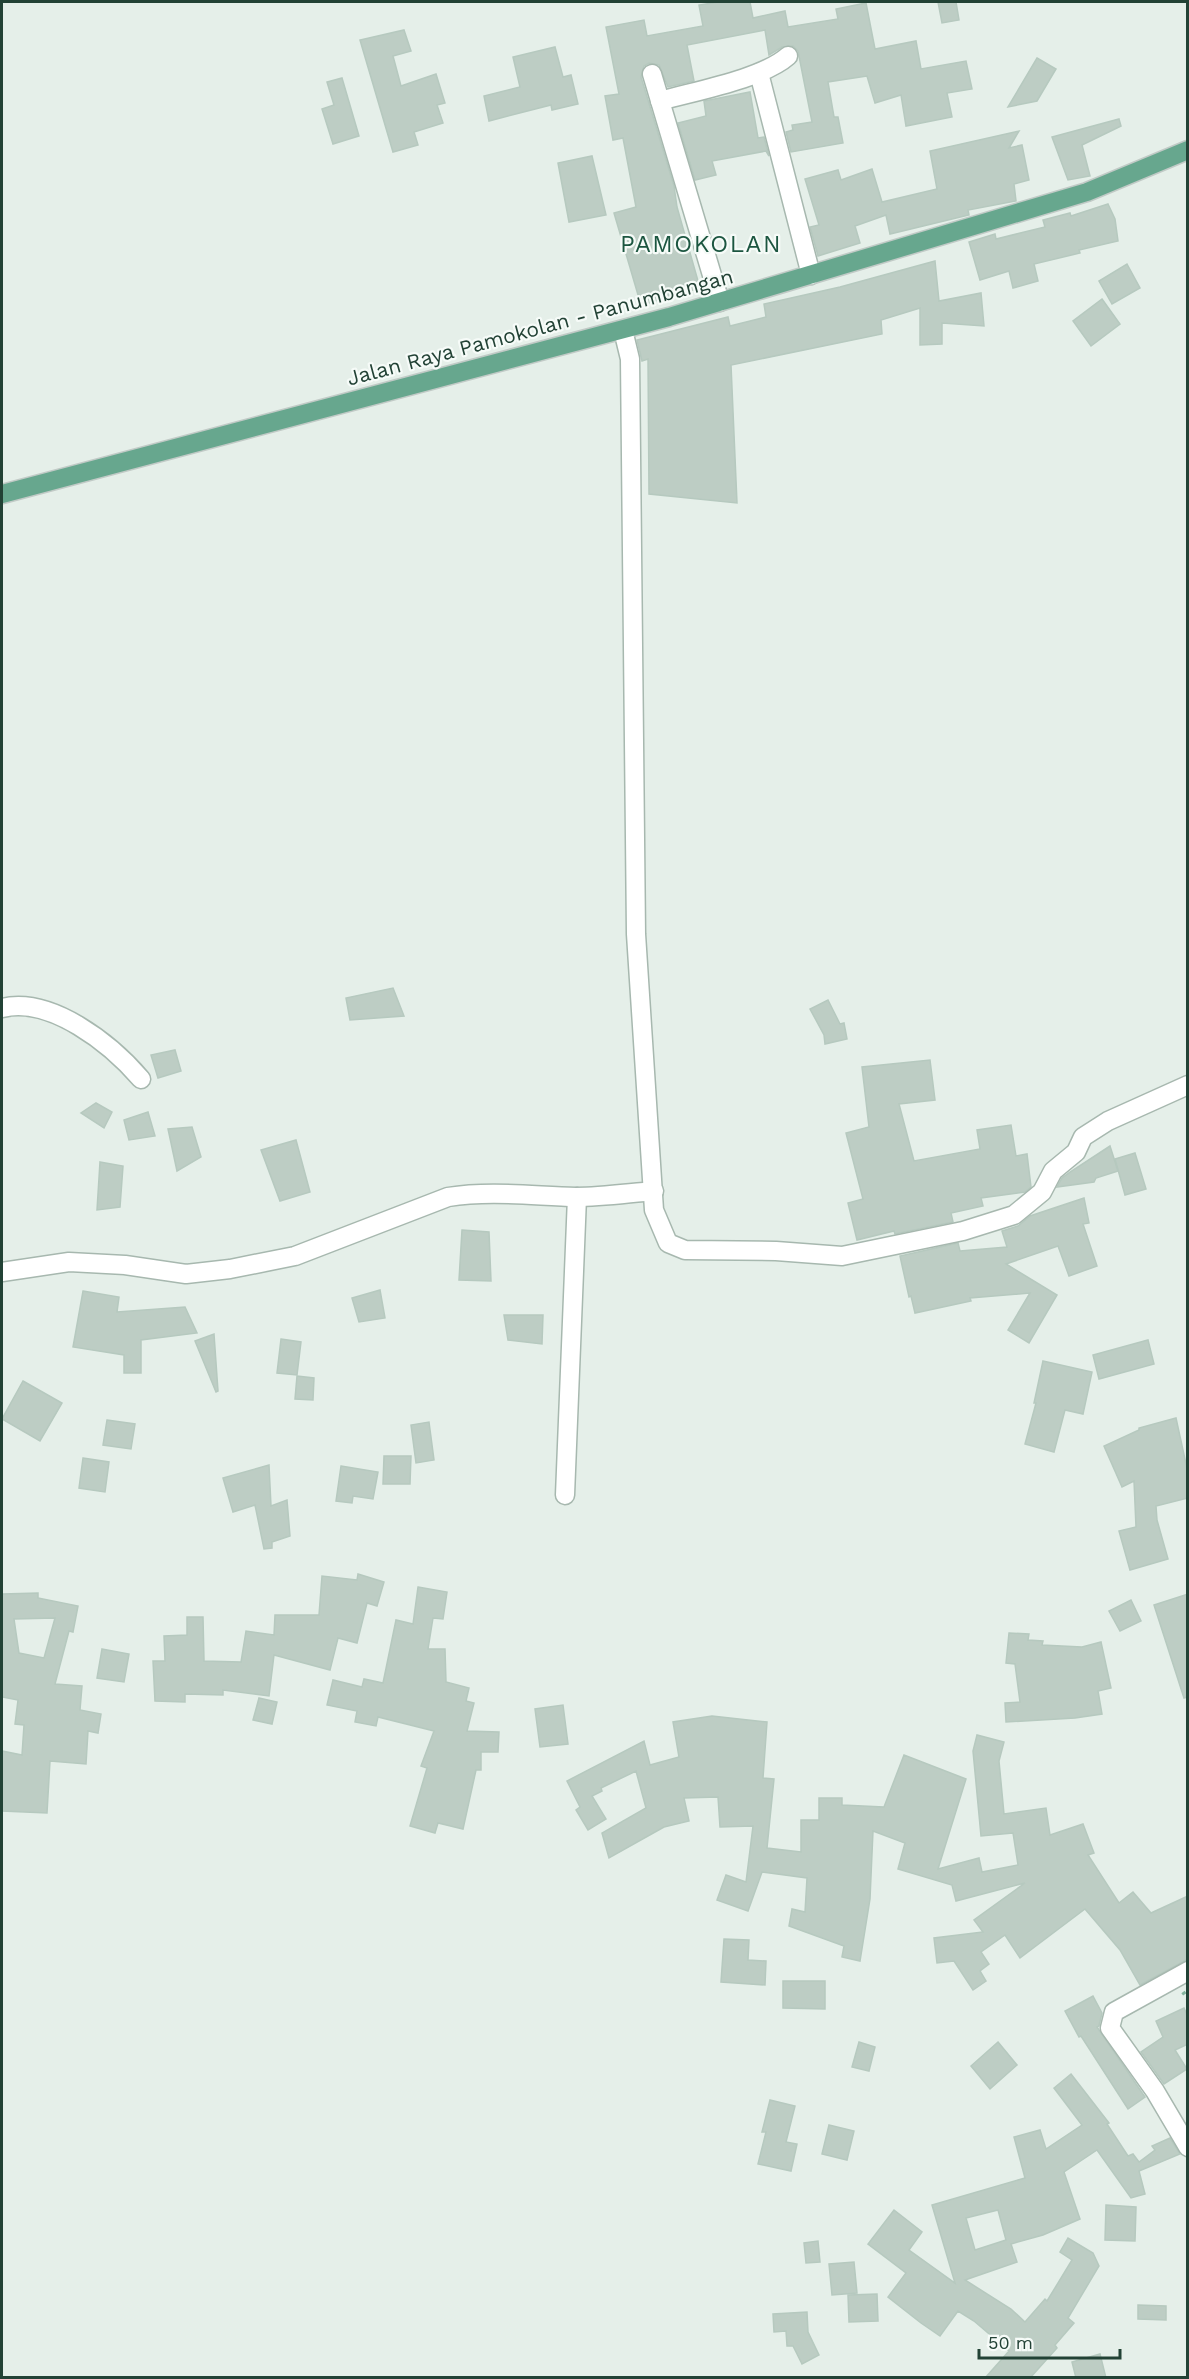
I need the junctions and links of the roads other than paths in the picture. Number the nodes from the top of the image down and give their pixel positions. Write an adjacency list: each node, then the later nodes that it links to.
1 (788, 57): 2 (street)
2 (759, 73): 4 (street); 6 (street)
3 (652, 74): 4 (street)
4 (660, 101): 7 (street)
5 (1188, 150): 6 (main road, Jalan Raya Pamokolan - Panumbangan)
6 (811, 275): 7 (main road, Jalan Raya Pamokolan - Panumbangan)
7 (720, 302): 8 (main road, Jalan Raya Pamokolan - Panumbangan)
8 (623, 330): 9 (main road, Jalan Raya Pamokolan - Panumbangan); 13 (street)
9 (2, 494)
10 (2, 1008): 11 (street)
11 (141, 1078)
12 (1188, 1085): 13 (street)
13 (654, 1191): 14 (street)
14 (577, 1197): 16 (street); 17 (street)
15 (2, 1263): 16 (street)
16 (2, 1272)
17 (565, 1495)
18 (1188, 1971): 19 (street)
19 (1188, 2147)

